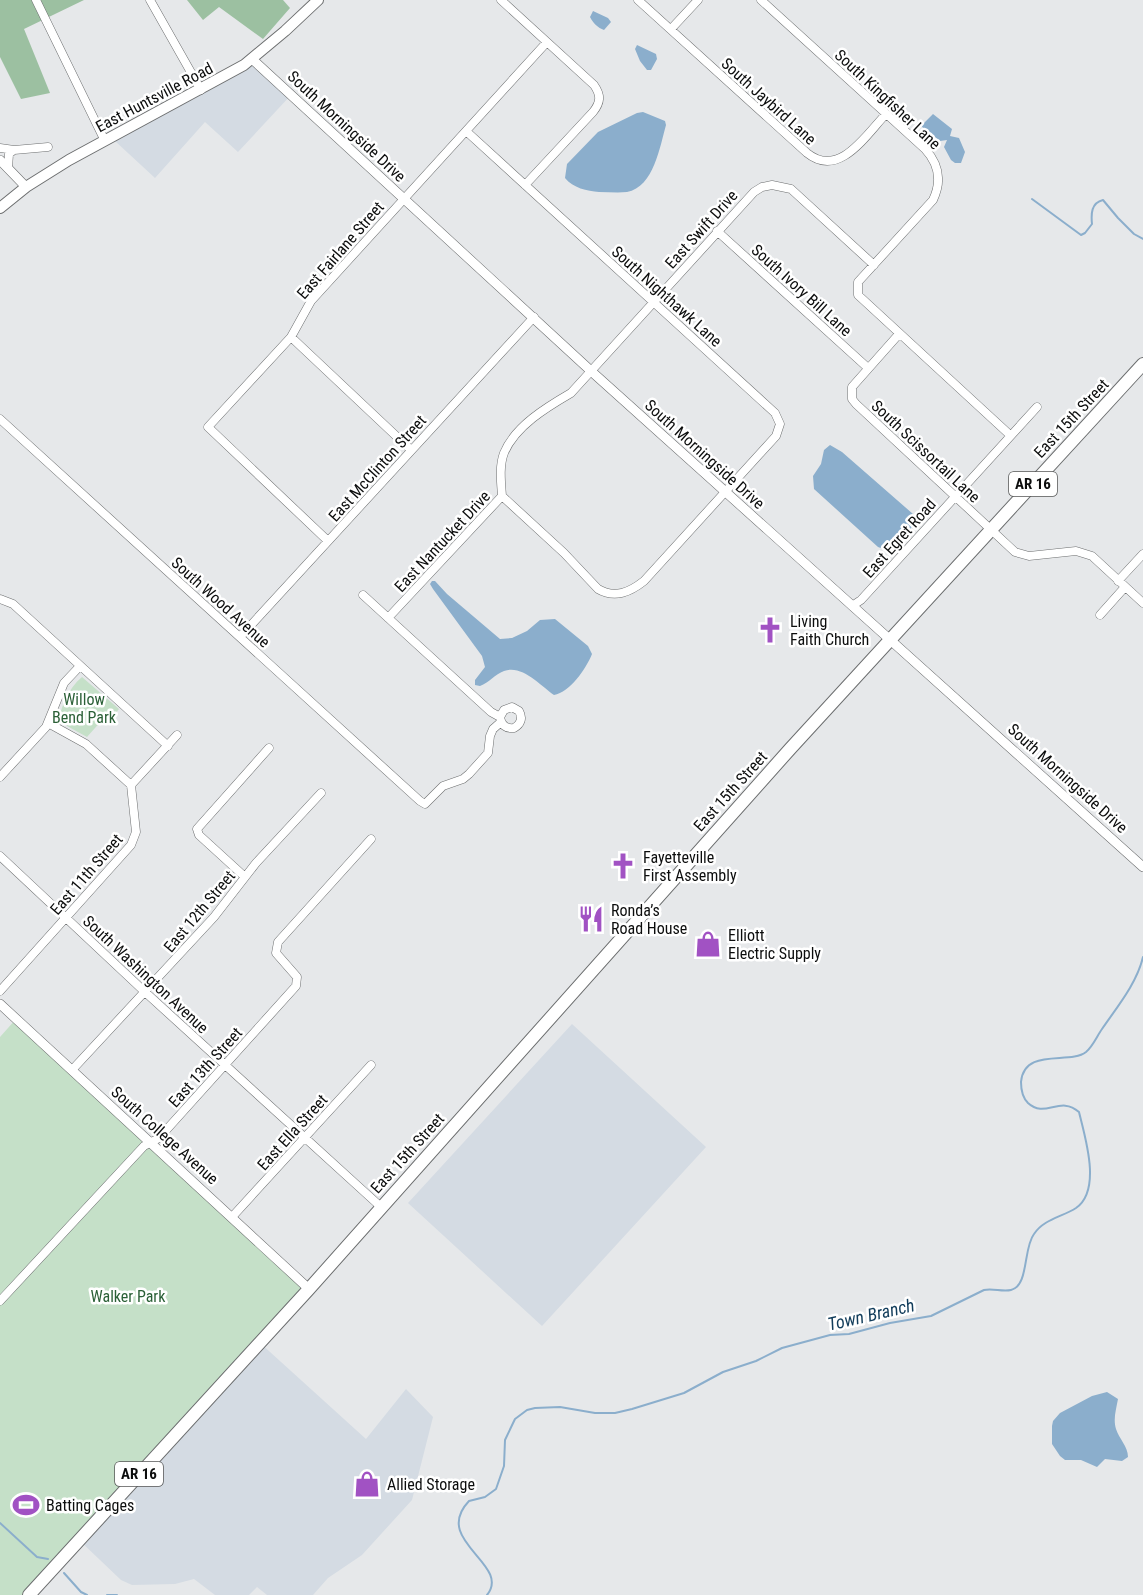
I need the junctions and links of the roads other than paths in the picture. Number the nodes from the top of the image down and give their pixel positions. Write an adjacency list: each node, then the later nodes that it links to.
1 (36, 0): 14 (street)
2 (150, 0): 11 (street)
3 (318, 0): 10 (main road, East Huntsville Road)
4 (501, 0): 9 (street)
5 (638, 0): 8 (street, South Jaybird Lane)
6 (698, 0): 8 (street)
7 (761, 0): 12 (street, South Kingfisher Lane)
8 (671, 29): 12 (street, South Jaybird Lane)
9 (547, 42): 13 (street, East Fairlane Street); 20 (street)
10 (252, 59): 11 (main road, East Huntsville Road); 22 (street, South Morningside Drive)
11 (201, 90): 14 (main road, East Huntsville Road)
12 (886, 114): 25 (street, South Kingfisher Lane)
13 (466, 131): 20 (street, South Nighthawk Lane); 22 (street, East Fairlane Street)
14 (104, 140): 21 (main road, East Huntsville Road)
15 (48, 147): 17 (street)
16 (0, 148): 17 (street)
17 (14, 150): 19 (street)
18 (0, 160): 19 (street)
19 (8, 168): 21 (street)
20 (525, 185): 26 (street, South Nighthawk Lane)
21 (26, 187): 23 (main road, East Huntsville Road)
22 (403, 199): 27 (street, South Morningside Drive); 29 (street, East Fairlane Street)
23 (0, 208)
24 (717, 231): 25 (street, East Swift Drive); 26 (street, East Swift Drive); 31 (street, South Ivory Bill Lane)
25 (874, 265): 28 (street, South Kingfisher Lane)
26 (653, 302): 32 (street, East Swift Drive); 37 (street, South Nighthawk Lane)
27 (534, 317): 32 (street, South Morningside Drive); 36 (street, East McClinton Street)
28 (899, 334): 31 (street, South Scissortail Lane); 35 (street, South Kingfisher Lane)
29 (291, 337): 36 (street); 41 (street, East Fairlane Street)
30 (1143, 364): 40 (main road, East 15th Street / AR 16)
31 (868, 368): 39 (street, South Scissortail Lane)
32 (591, 371): 37 (street, South Morningside Drive); 38 (street, East Nantucket Drive)
33 (1036, 407): 35 (street, East Egret Road)
34 (0, 419): 51 (street, South Wood Avenue)
35 (1010, 435): 39 (street, East Egret Road)
36 (411, 450): 41 (street, East McClinton Street)
37 (725, 492): 38 (street); 48 (street, South Morningside Drive)
38 (502, 496): 50 (street, East Nantucket Drive)
39 (955, 496): 40 (street, South Scissortail Lane); 48 (street, East Egret Road)
40 (991, 530): 43 (street, South Scissortail Lane); 52 (main road, East 15th Street / AR 16)
41 (328, 541): 51 (street, East McClinton Street)
42 (1143, 554): 43 (street)
43 (1118, 581): 44 (street, South Scissortail Lane)
44 (1125, 587): 47 (street, South Scissortail Lane); 49 (street)
45 (363, 596): 50 (street)
46 (0, 599): 53 (street)
47 (1143, 603)
48 (852, 606): 52 (street, South Morningside Drive)
49 (1100, 615)
50 (388, 618): 51 (street, South Wood Avenue)
51 (240, 637)
52 (890, 639): 63 (street, South Morningside Drive); 74 (main road, East 15th Street / AR 16)
53 (80, 666): 54 (street); 56 (street)
54 (48, 723): 58 (street); 59 (street)
55 (177, 735): 56 (street)
56 (168, 746): 59 (street)
57 (269, 748): 64 (street)
58 (0, 777)
59 (131, 785): 65 (street, East 11th Street)
60 (321, 794): 64 (street, East 12th Street)
61 (371, 839): 69 (street, East 13th Street)
62 (0, 856): 65 (street, South Washington Avenue)
63 (1143, 867)
64 (245, 877): 67 (street, East 12th Street)
65 (66, 918): 66 (street, East 11th Street); 67 (street, South Washington Avenue)
66 (0, 991)
67 (145, 992): 69 (street, South Washington Avenue); 71 (street, East 12th Street)
68 (0, 1004): 71 (street, South College Avenue)
69 (225, 1065): 72 (street, South Washington Avenue); 73 (street, East 13th Street)
70 (371, 1065): 72 (street, East Ella Street)
71 (72, 1070): 73 (street, South College Avenue)
72 (305, 1138): 74 (street, South Washington Avenue); 75 (street, East Ella Street)
73 (151, 1143): 75 (street, South College Avenue); 77 (street, East 13th Street)
74 (381, 1207): 76 (main road, East 15th Street / AR 16)
75 (232, 1217): 76 (street, South College Avenue)
76 (309, 1289): 78 (main road, East 15th Street / AR 16)
77 (0, 1301)
78 (29, 1595)

